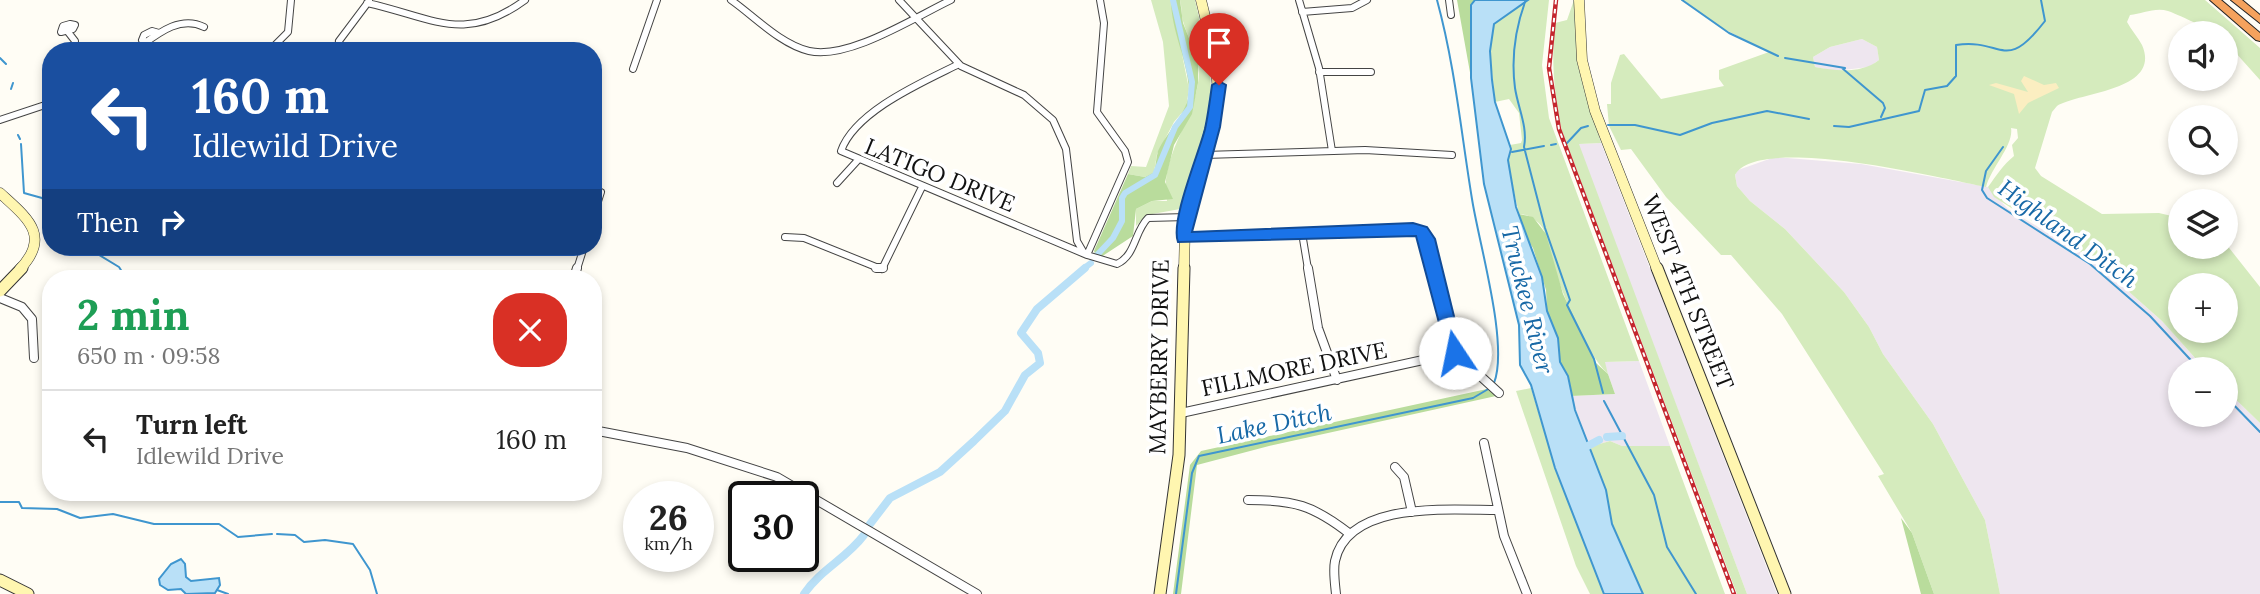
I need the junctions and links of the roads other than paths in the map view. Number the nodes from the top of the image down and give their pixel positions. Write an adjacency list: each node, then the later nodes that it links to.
1 (291, 0): 26 (street)
2 (525, 0): 15 (street)
3 (657, 0): 28 (street)
4 (731, 0): 18 (street)
5 (899, 0): 18 (street)
6 (951, 0): 18 (street)
7 (1100, 0): 44 (street)
8 (1201, 0): 34 (main road, MAYBERRY DRIVE)
9 (1298, 0): 16 (street)
10 (1367, 0): 16 (street)
11 (1449, 0): 17 (street)
12 (1579, 0): 65 (main road, WEST 4TH STREET)
13 (2215, 0): 22 (highway)
14 (2236, 0): 19 (highway)
15 (368, 1): 23 (street)
16 (1302, 12): 29 (street)
17 (1451, 15)
18 (914, 16): 27 (street)
19 (2260, 20)
20 (204, 27): 25 (street)
21 (68, 32): 24 (street)
22 (2260, 38)
23 (339, 41)
24 (75, 42)
25 (148, 42)
26 (278, 42)
27 (959, 64): 36 (street, LATIGO DRIVE); 44 (street)
28 (633, 69)
29 (1320, 72): 30 (street); 33 (street)
30 (1371, 72)
31 (42, 106): 32 (street)
32 (0, 120)
33 (1332, 151): 34 (street); 35 (street)
34 (1205, 155): 40 (main road, MAYBERRY DRIVE)
35 (1452, 155)
36 (858, 160): 37 (street); 38 (street, LATIGO DRIVE)
37 (837, 183)
38 (922, 187): 42 (street); 44 (street, LATIGO DRIVE)
39 (0, 193): 45 (main road)
40 (1187, 217): 43 (main road, MAYBERRY DRIVE); 44 (street, LATIGO DRIVE)
41 (1302, 233): 43 (street); 47 (street); 49 (street)
42 (785, 237)
43 (1184, 238): 51 (main road, MAYBERRY DRIVE)
44 (1087, 255)
45 (0, 291)
46 (0, 298): 48 (street)
47 (1455, 353): 49 (street, FILLMORE DRIVE); 50 (street)
48 (34, 358)
49 (1337, 380): 51 (street, FILLMORE DRIVE)
50 (1499, 393)
51 (1181, 412): 62 (main road, MAYBERRY DRIVE)
52 (602, 431): 61 (street)
53 (1484, 443): 56 (street)
54 (1395, 467): 57 (street)
55 (1248, 500): 58 (street)
56 (1497, 510): 57 (street); 64 (street)
57 (1412, 512): 58 (street)
58 (1350, 534): 63 (street)
59 (0, 580): 60 (main road)
60 (26, 594)
61 (977, 594)
62 (1160, 594)
63 (1336, 594)
64 (1527, 594)
65 (1785, 594)

